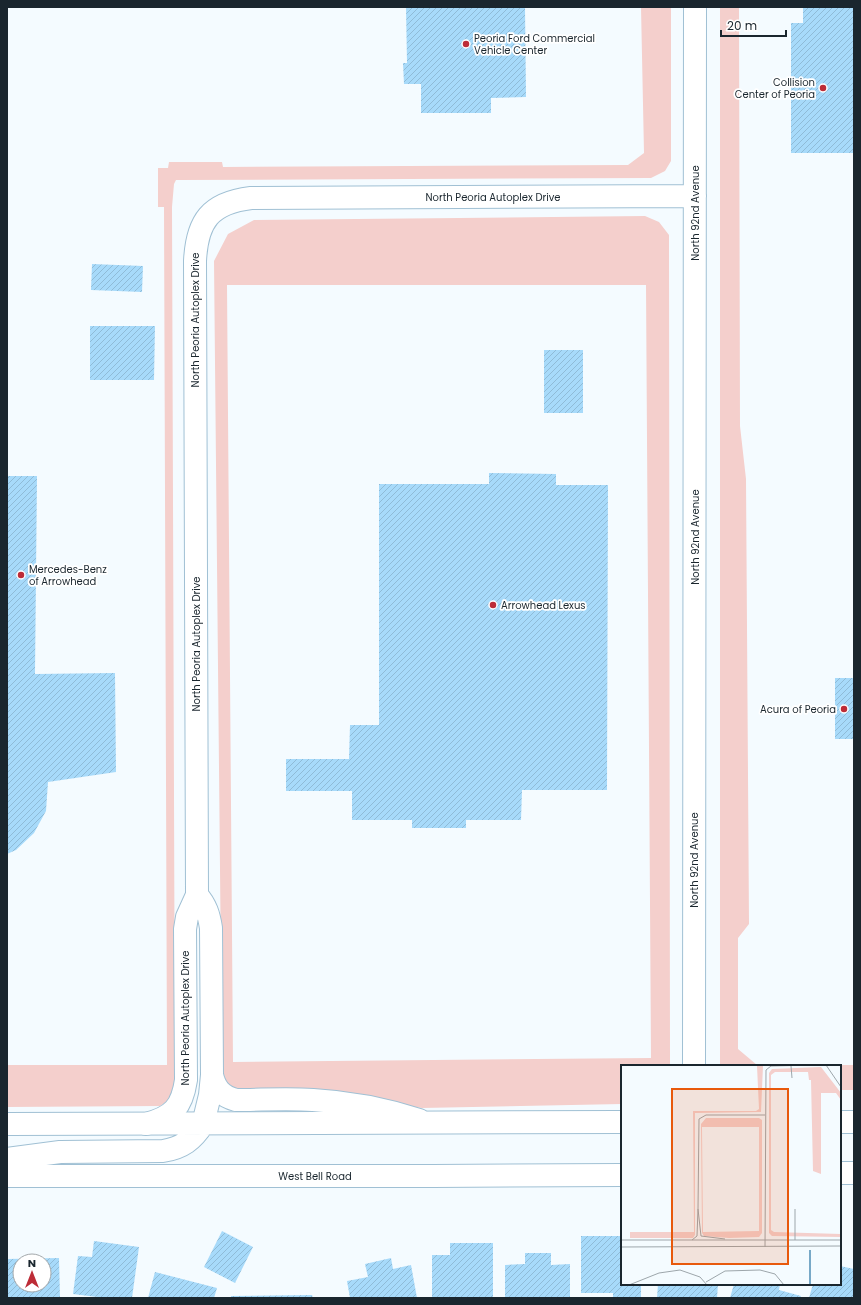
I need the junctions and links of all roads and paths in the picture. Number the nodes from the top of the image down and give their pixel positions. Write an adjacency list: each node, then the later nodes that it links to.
1 (695, 7): 2 (street, North 92nd Avenue)
2 (695, 196): 3 (street, North Peoria Autoplex Drive); 4 (street, North 92nd Avenue)
3 (197, 895): 5 (street); 11 (street, North Peoria Autoplex Drive)
4 (694, 1065)
5 (212, 1075): 9 (street); 12 (street)
6 (621, 1122): 9 (street)
7 (841, 1122): 8 (street)
8 (854, 1122)
9 (428, 1123): 12 (street)
10 (7, 1124): 11 (street)
11 (146, 1124): 12 (street)
12 (202, 1124): 13 (street)
13 (7, 1159)
14 (841, 1173): 15 (street)
15 (854, 1173)
16 (621, 1174): 17 (street, West Bell Road)
17 (7, 1176)

